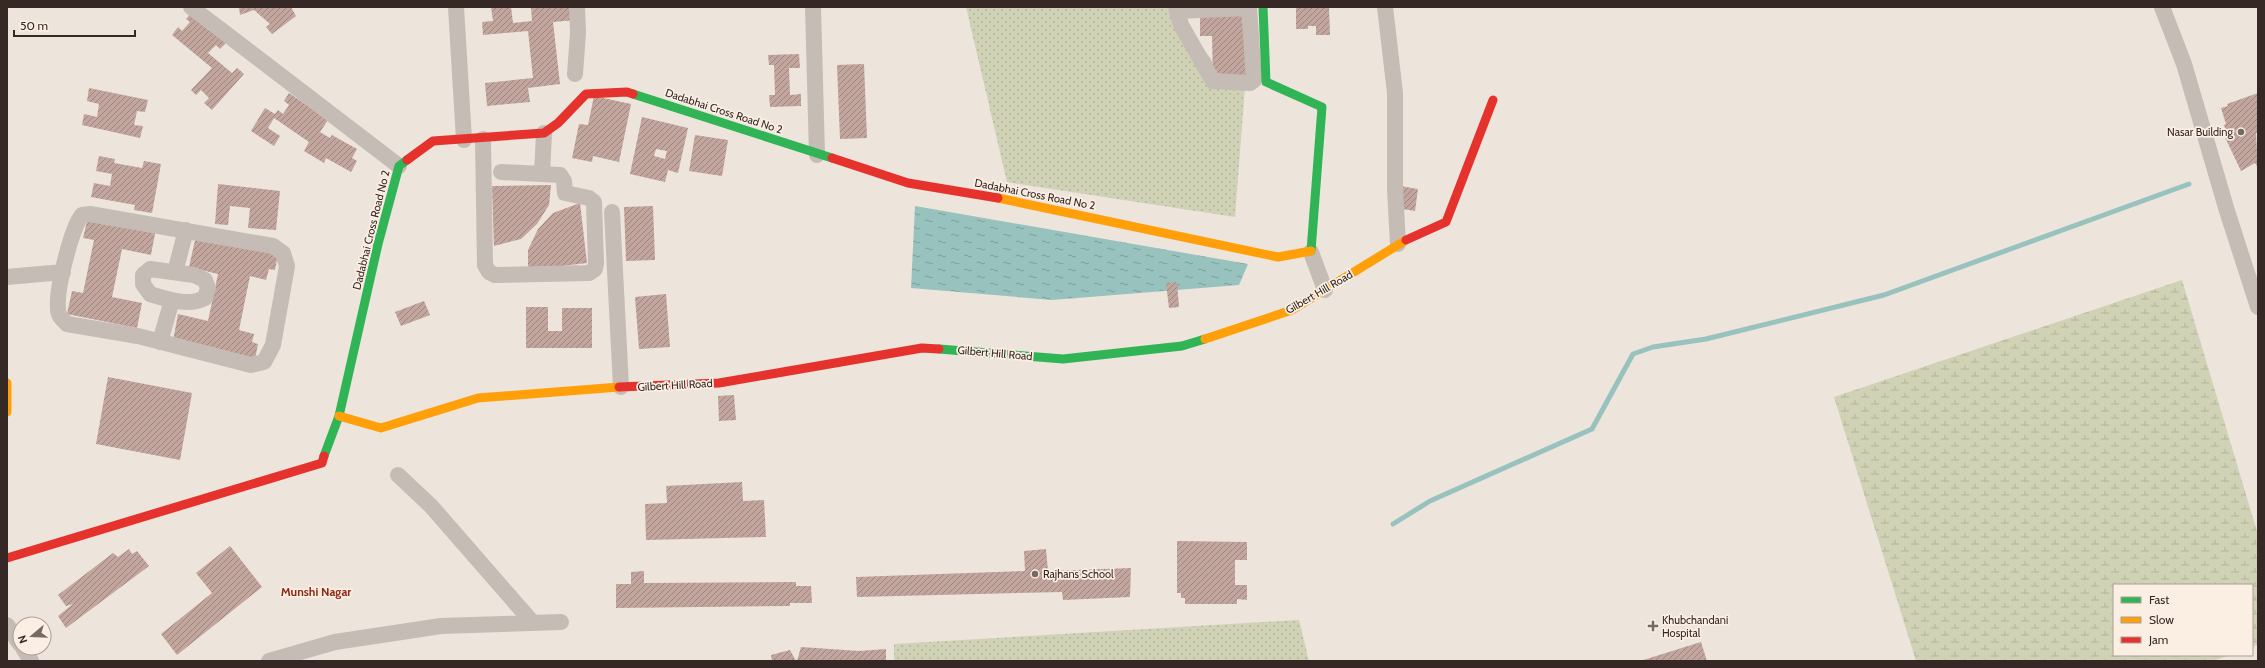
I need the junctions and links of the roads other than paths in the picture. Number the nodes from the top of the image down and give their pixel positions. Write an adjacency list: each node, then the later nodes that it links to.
1 (191, 7): 16 (street)
2 (456, 7): 14 (street)
3 (577, 7): 10 (street)
4 (813, 7): 15 (street)
5 (1253, 7): 8 (street); 9 (street); 22 (street)
6 (1385, 7): 21 (street)
7 (2162, 7): 25 (street)
8 (1227, 8): 9 (street)
9 (1176, 9)
10 (575, 74)
11 (1493, 100): 21 (street, Gilbert Hill Road)
12 (540, 134): 13 (street, Dadabhai Cross Road No 2); 15 (street, Dadabhai Cross Road No 2); 17 (street)
13 (483, 139): 14 (street, Dadabhai Cross Road No 2); 17 (street)
14 (464, 140): 16 (street, Dadabhai Cross Road No 2)
15 (817, 154): 22 (street, Dadabhai Cross Road No 2)
16 (400, 166): 34 (street, Dadabhai Cross Road No 2)
17 (538, 167): 18 (street)
18 (501, 172)
19 (612, 212): 32 (street)
20 (186, 230): 23 (street); 24 (street); 30 (street)
21 (1398, 244): 27 (street, Gilbert Hill Road)
22 (1311, 252): 27 (street)
23 (63, 272): 26 (street); 30 (street)
24 (175, 272): 28 (street); 28 (street)
25 (2253, 275): 29 (street)
26 (7, 277)
27 (1325, 290): 32 (street, Gilbert Hill Road)
28 (172, 300): 30 (street)
29 (2258, 307)
30 (160, 342)
31 (7, 383): 33 (street)
32 (621, 387): 34 (street, Gilbert Hill Road)
33 (7, 412)
34 (339, 416): 36 (street, Dadabhai Cross Road No 2)
35 (398, 475): 38 (street)
36 (7, 558)
37 (561, 622): 38 (street)
38 (533, 623): 39 (street)
39 (269, 661)

